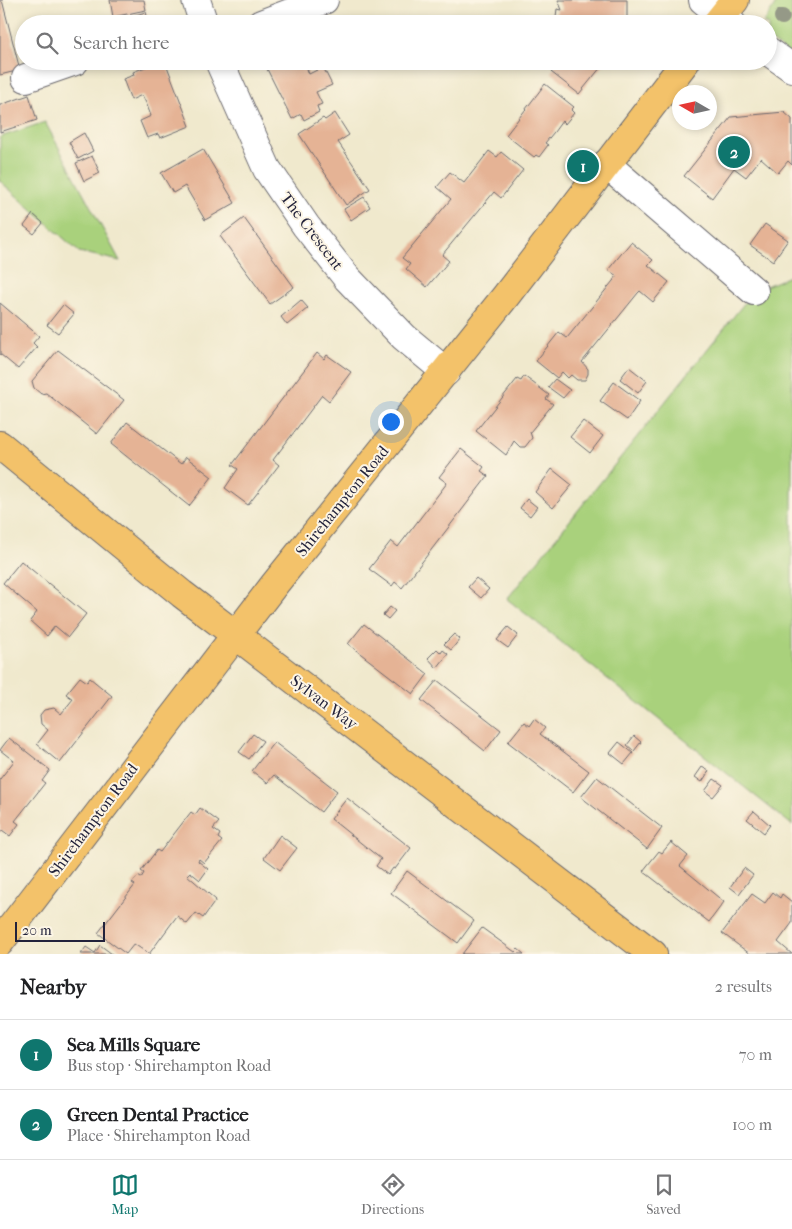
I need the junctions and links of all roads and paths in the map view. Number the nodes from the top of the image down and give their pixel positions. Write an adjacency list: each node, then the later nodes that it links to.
1 (324, 0): 2 (street)
2 (285, 15)
3 (777, 57): 4 (street)
4 (792, 68)
5 (49, 70): 8 (street)
6 (223, 70): 11 (street, The Crescent)
7 (679, 70): 9 (main road, Shirehampton Road)
8 (26, 78)
9 (606, 164): 10 (street); 11 (main road, Shirehampton Road)
10 (754, 291)
11 (446, 372): 13 (main road, Shirehampton Road)
12 (0, 445): 13 (main road, Sylvan Way)
13 (236, 634): 14 (main road, Shirehampton Road); 15 (main road, Sylvan Way)
14 (0, 942)
15 (654, 954)

